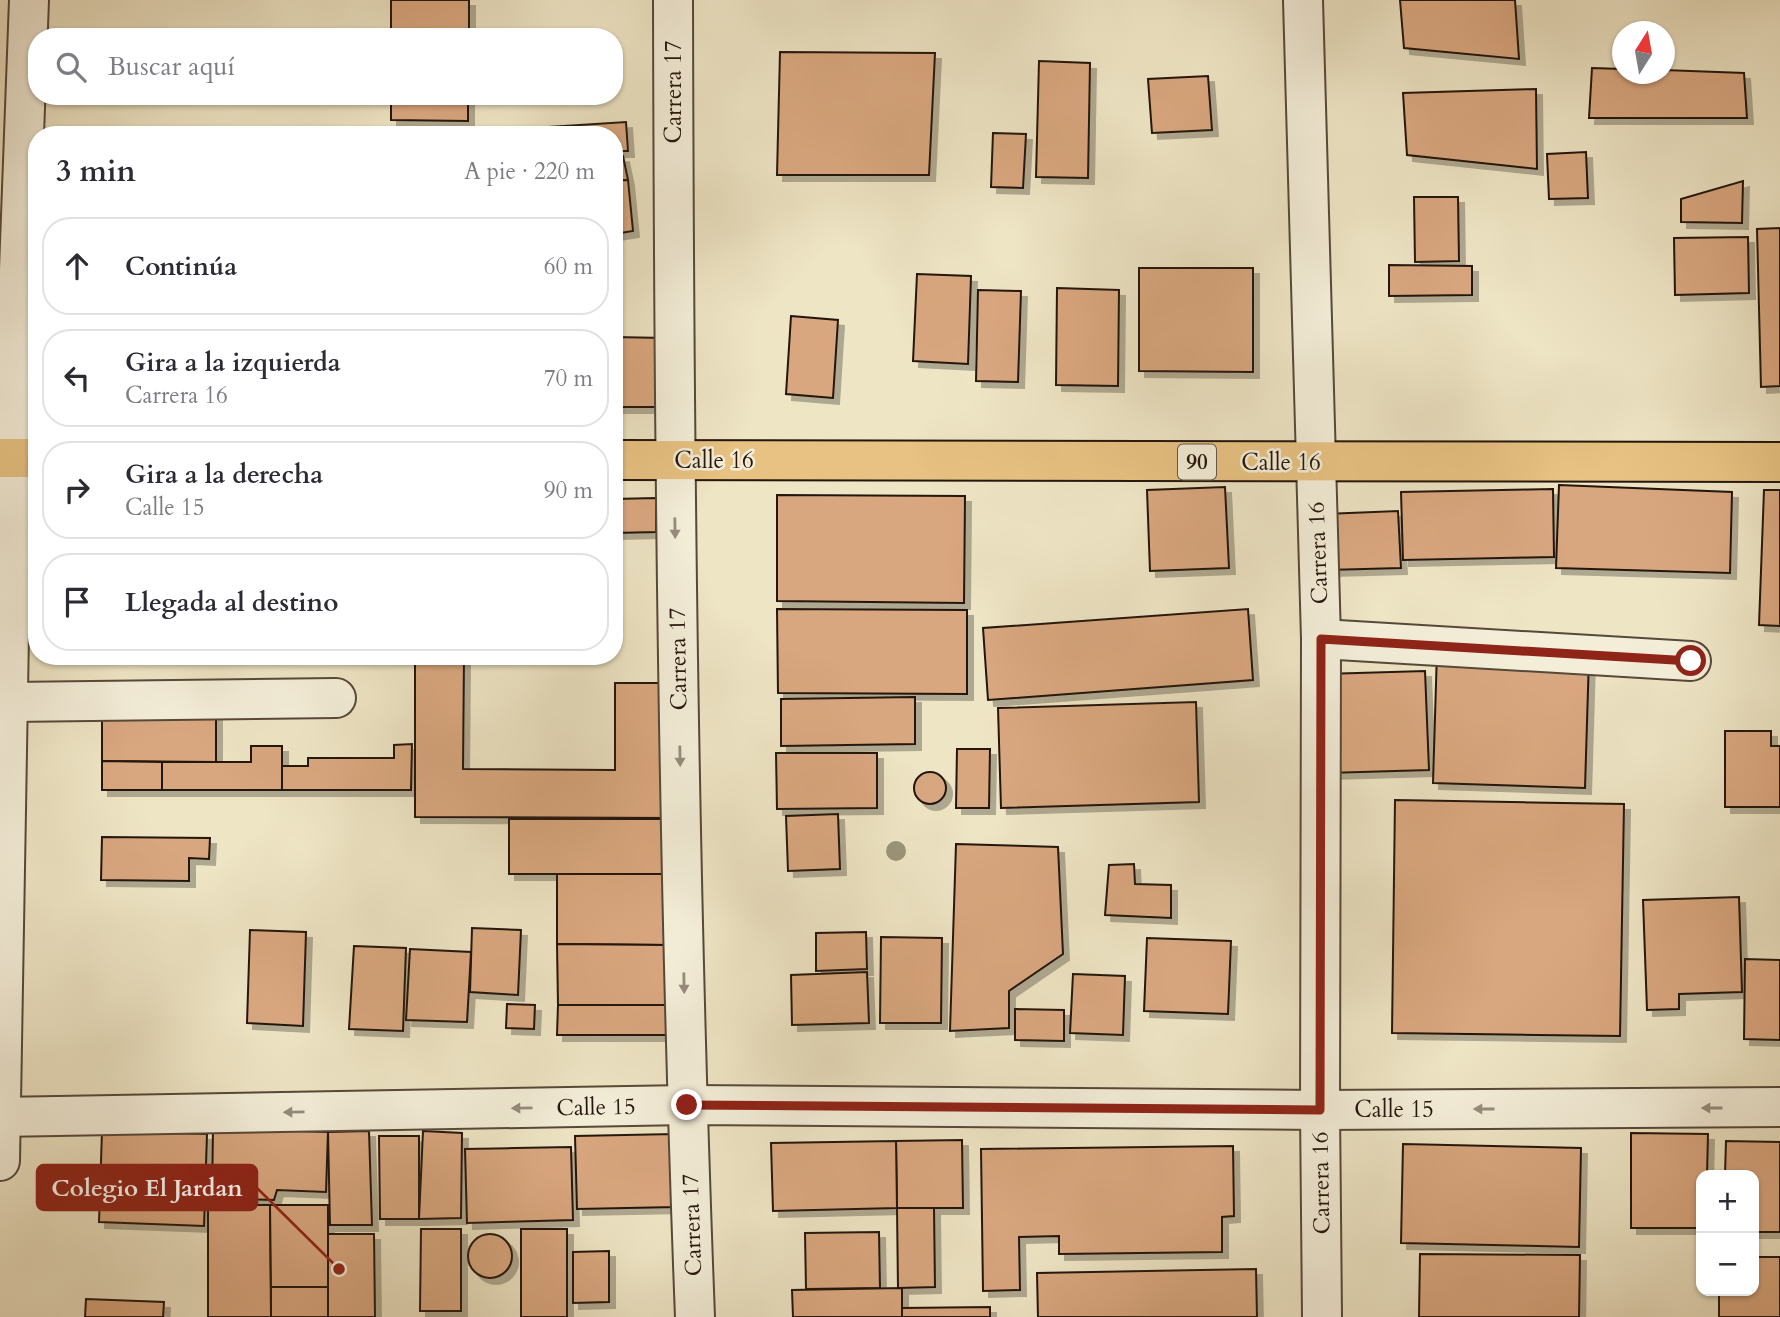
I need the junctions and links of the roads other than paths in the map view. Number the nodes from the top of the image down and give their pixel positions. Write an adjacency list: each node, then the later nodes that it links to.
1 (29, 0): 4 (street)
2 (673, 0): 8 (street, Carrera 17)
3 (1303, 0): 10 (street, Carrera 16)
4 (28, 28)
5 (28, 35): 6 (street)
6 (16, 458): 14 (street)
7 (623, 460): 8 (highway, Calle 16 / 90)
8 (674, 460): 10 (highway, Calle 16 / 90); 15 (street, Carrera 17, one-way to 15)
9 (1780, 462): 10 (highway, Calle 16 / 90)
10 (1315, 463): 11 (street, Carrera 16)
11 (1321, 639): 12 (street); 17 (street, Carrera 16)
12 (1691, 661)
13 (336, 698): 14 (street)
14 (10, 702): 18 (street)
15 (687, 1105): 17 (street, Calle 15); 18 (street, Calle 15, one-way to 18); 20 (street, Carrera 17)
16 (1780, 1107): 17 (street, Calle 15, one-way to 17)
17 (1320, 1110): 21 (street, Carrera 16)
18 (1, 1117): 19 (street)
19 (0, 1161)
20 (695, 1317)
21 (1322, 1317)

